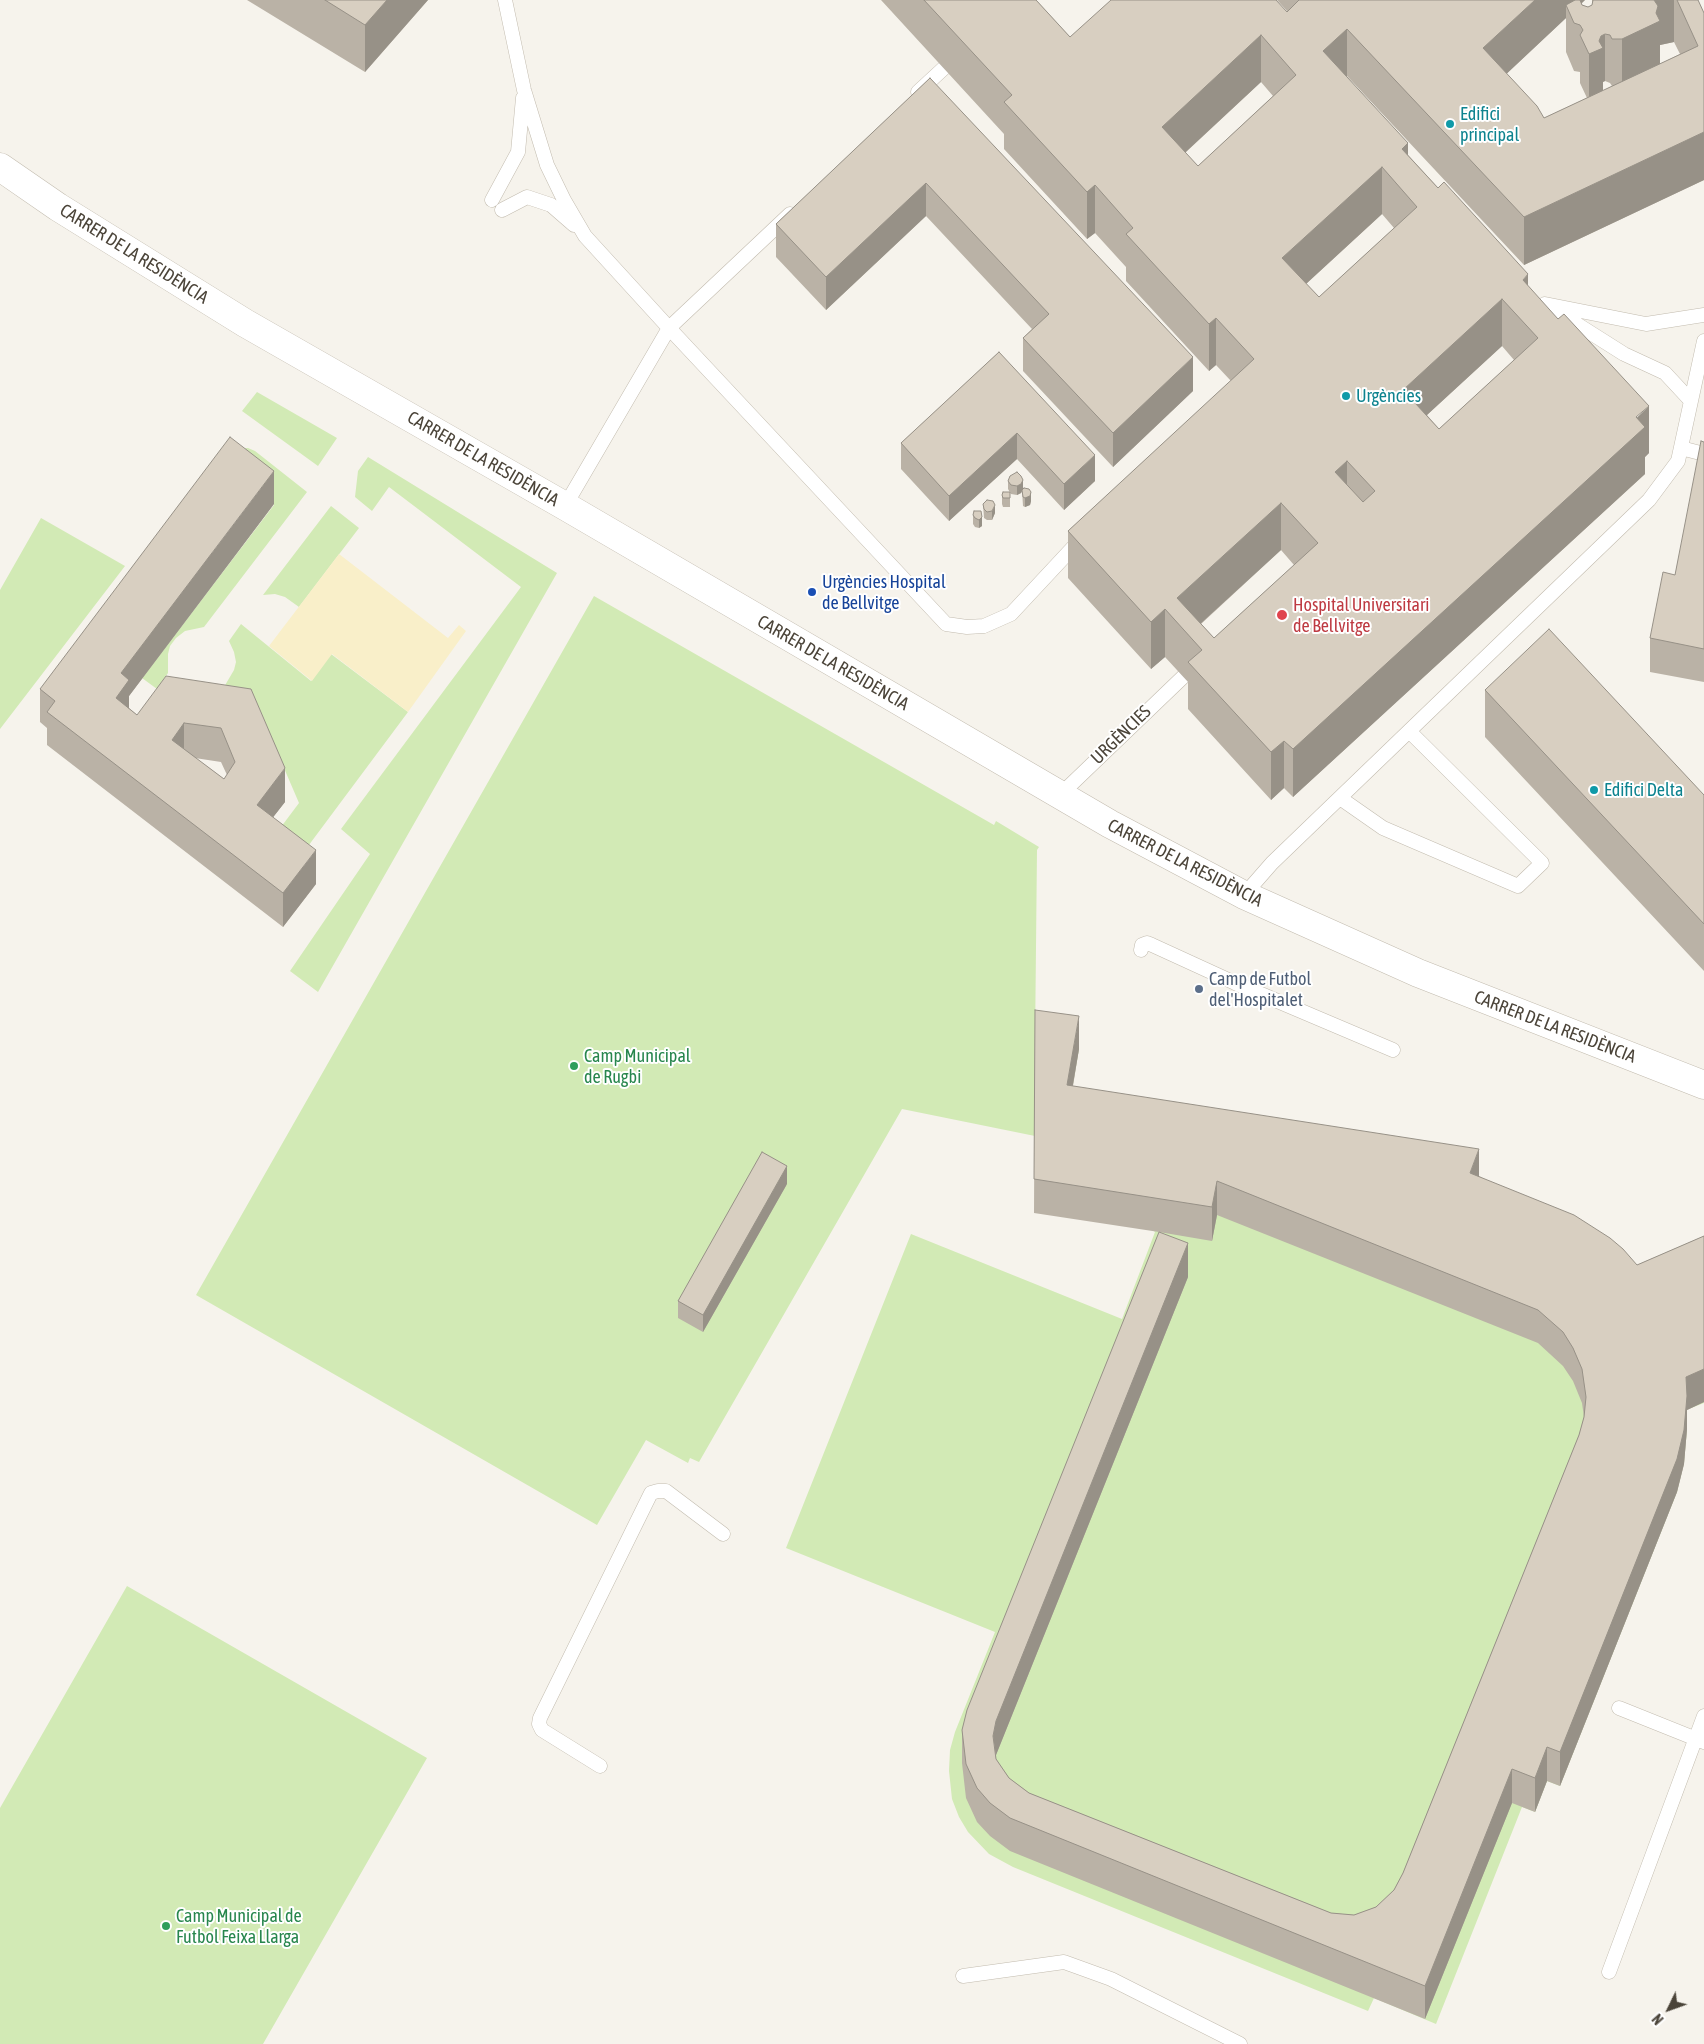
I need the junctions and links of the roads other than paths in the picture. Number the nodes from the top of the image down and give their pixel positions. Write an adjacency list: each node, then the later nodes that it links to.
1 (505, 0): 3 (lane)
2 (964, 48): 4 (lane)
3 (524, 90): 6 (lane); 9 (lane)
4 (906, 103)
5 (0, 167): 18 (street, CARRER DE LA RESIDÈNCIA)
6 (492, 200)
7 (798, 206): 13 (lane)
8 (502, 210): 9 (lane)
9 (585, 236): 13 (lane)
10 (1533, 294): 11 (lane)
11 (1545, 304): 12 (lane); 15 (lane)
12 (1704, 315)
13 (669, 328): 18 (lane); 19 (lane)
14 (1704, 341): 15 (lane)
15 (1691, 401): 16 (lane)
16 (1681, 448): 17 (lane); 21 (lane)
17 (1704, 454)
18 (565, 506): 22 (street, CARRER DE LA RESIDÈNCIA)
19 (1086, 534)
20 (1183, 677): 22 (lane, URGÈNCIES)
21 (1410, 732): 23 (lane); 23 (lane)
22 (1060, 795): 24 (street, CARRER DE LA RESIDÈNCIA)
23 (1340, 798): 24 (lane)
24 (1244, 894): 27 (street, CARRER DE LA RESIDÈNCIA)
25 (1141, 950): 26 (lane)
26 (1393, 1050)
27 (1704, 1085)
28 (723, 1534): 32 (lane)
29 (1619, 1708): 31 (lane)
30 (1704, 1716): 31 (lane)
31 (1700, 1741): 33 (lane)
32 (600, 1766)
33 (1610, 1972)
34 (963, 1976): 35 (lane)
35 (1240, 2044)

